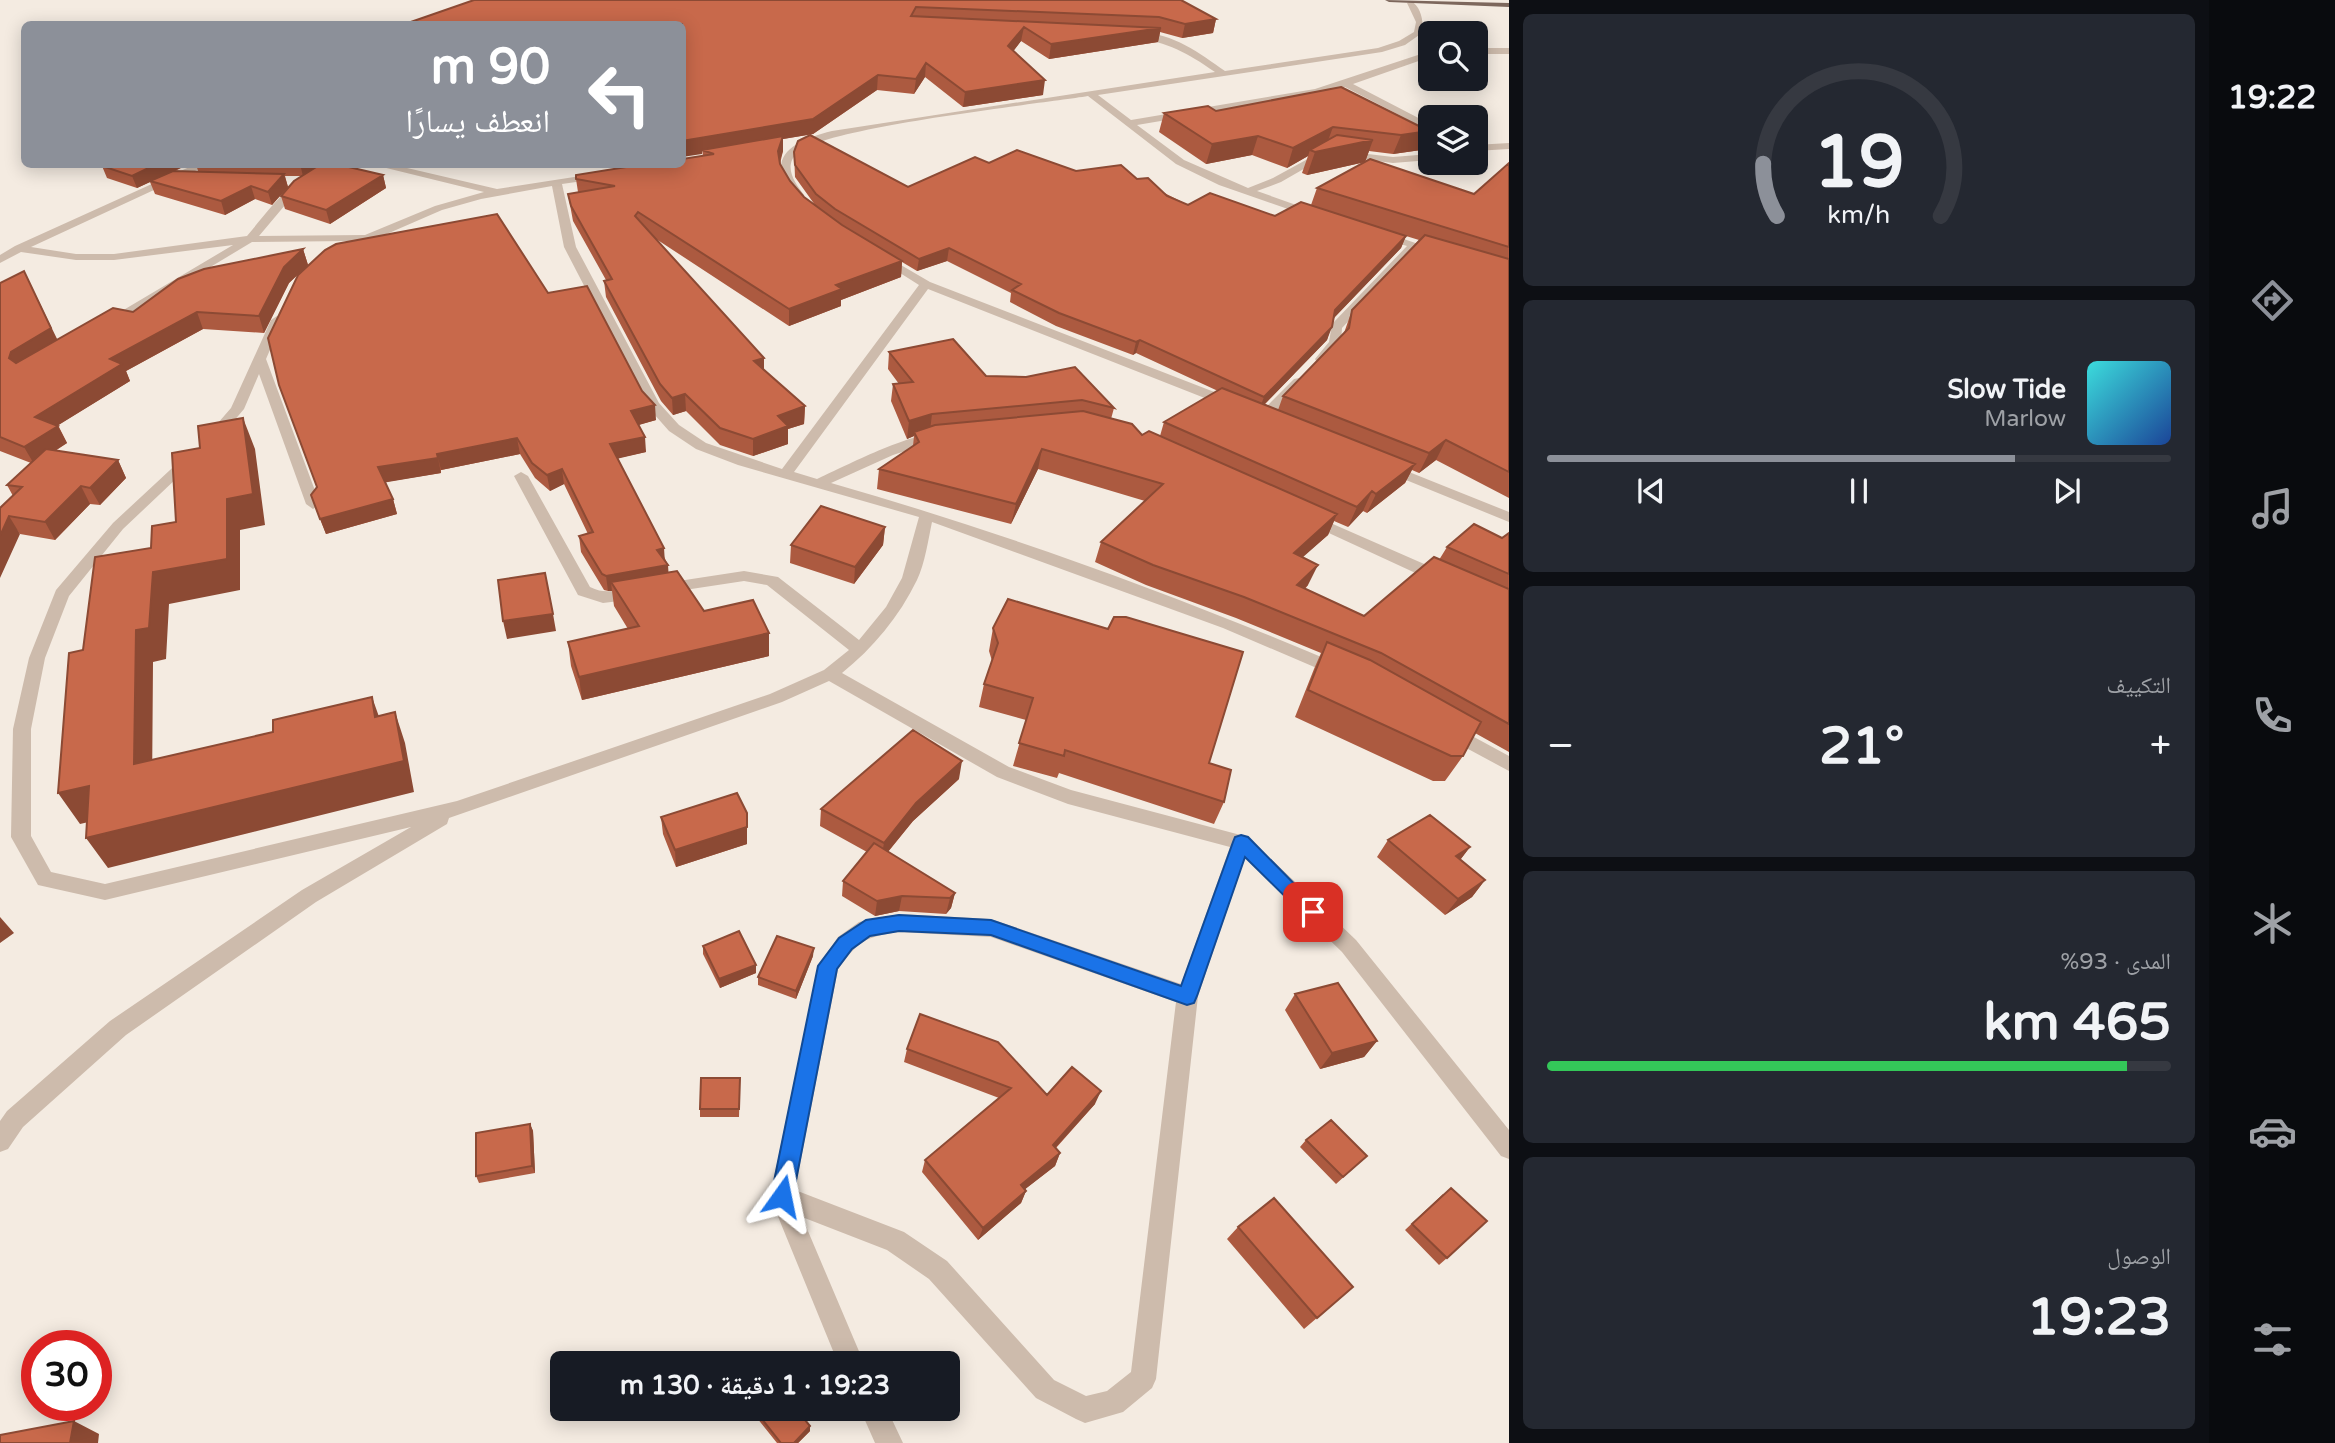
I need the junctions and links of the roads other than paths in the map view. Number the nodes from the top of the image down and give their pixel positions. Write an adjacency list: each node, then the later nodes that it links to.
1 (1389, 0): 3 (main road)
2 (1424, 0): 3 (main road); 4 (main road)
3 (1411, 2): 6 (street)
4 (1509, 5)
5 (1129, 35): 11 (street)
6 (1402, 43): 7 (street); 11 (street)
7 (1418, 49)
8 (1488, 51): 9 (street)
9 (1509, 51)
10 (1418, 58): 12 (street)
11 (1224, 74): 13 (street)
12 (1346, 84): 14 (street); 15 (street)
13 (1091, 94): 15 (street); 16 (street)
14 (1418, 122)
15 (1132, 123): 31 (street)
16 (808, 141): 17 (street); 32 (street)
17 (783, 146)
18 (1509, 146): 19 (street)
19 (1488, 147)
20 (1418, 158): 31 (street)
21 (196, 168): 25 (street)
22 (329, 168): 28 (street)
23 (392, 168): 30 (street)
24 (608, 174): 29 (street)
25 (174, 178): 26 (street); 38 (street)
26 (200, 178)
27 (279, 181): 28 (street)
28 (305, 181): 36 (street)
29 (557, 183): 30 (street); 49 (street)
30 (496, 192): 35 (street)
31 (1247, 192): 33 (street)
32 (802, 200)
33 (1328, 219)
34 (1365, 230): 37 (street)
35 (366, 238): 36 (street); 42 (street)
36 (250, 239): 38 (street); 45 (street)
37 (1414, 245): 40 (street); 43 (street)
38 (19, 248): 41 (street)
39 (872, 251): 43 (street)
40 (1450, 256)
41 (0, 260)
42 (324, 260)
43 (926, 284): 49 (street)
44 (285, 305): 46 (street)
45 (96, 331)
46 (261, 361): 52 (street); 62 (street)
47 (943, 436): 51 (street)
48 (1374, 462): 55 (street)
49 (785, 474): 51 (street)
50 (522, 476): 57 (street)
51 (817, 484): 54 (street)
52 (313, 504)
53 (1298, 513): 56 (street)
54 (927, 515): 57 (street); 59 (street)
55 (1509, 517)
56 (1459, 586)
57 (860, 650): 58 (street)
58 (830, 674): 62 (street); 63 (street)
59 (1350, 675)
60 (1432, 720): 61 (street)
61 (1509, 764)
62 (458, 808): 65 (street)
63 (1241, 842): 64 (street); 66 (street)
64 (1187, 996): 67 (street); 67 (street)
65 (0, 1142)
66 (1509, 1148)
67 (782, 1196): 68 (street)
68 (846, 1351)
69 (879, 1421): 70 (street)
70 (889, 1443)

